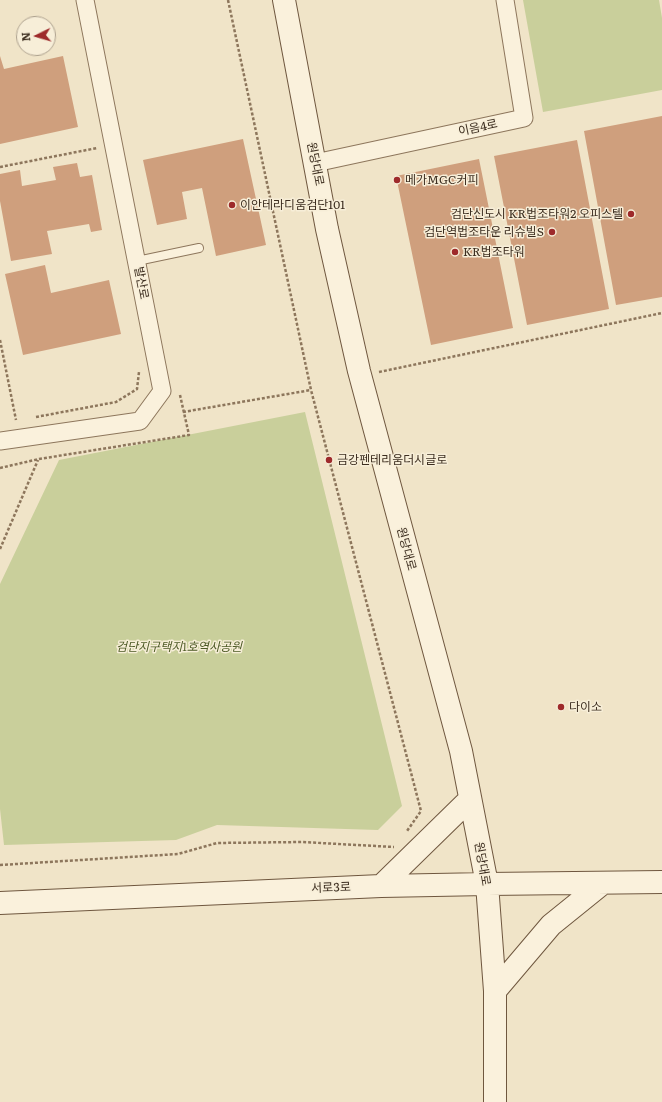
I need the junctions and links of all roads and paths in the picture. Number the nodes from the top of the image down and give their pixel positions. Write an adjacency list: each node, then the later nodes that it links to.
1 (85, 0): 9 (street, 발산로)
2 (228, 0): 14 (path)
3 (284, 0): 6 (main road, 원당대로)
4 (505, 0): 6 (street, 이음4로)
5 (96, 140): 7 (path)
6 (315, 163): 13 (main road, 원당대로)
7 (0, 167)
8 (199, 248): 9 (lane)
9 (137, 261): 18 (street, 발산로)
10 (662, 313): 13 (path)
11 (0, 340): 17 (path)
12 (140, 370): 16 (path)
13 (360, 376): 21 (main road, 원당대로)
14 (311, 390): 15 (path); 22 (path)
15 (183, 412)
16 (31, 418)
17 (23, 419)
18 (0, 441)
19 (39, 459): 20 (path)
20 (0, 550)
21 (470, 799): 27 (main road, 원당대로); 28 (main road)
22 (403, 836)
23 (396, 847): 24 (path)
24 (0, 865)
25 (662, 882): 26 (main road, 서로3로)
26 (603, 883): 27 (main road, 서로3로); 30 (main road)
27 (487, 884): 28 (main road, 서로3로); 30 (main road, 원당대로)
28 (381, 886): 29 (main road, 서로3로)
29 (0, 903)
30 (495, 991): 31 (main road, 원당대로)
31 (495, 1102)

